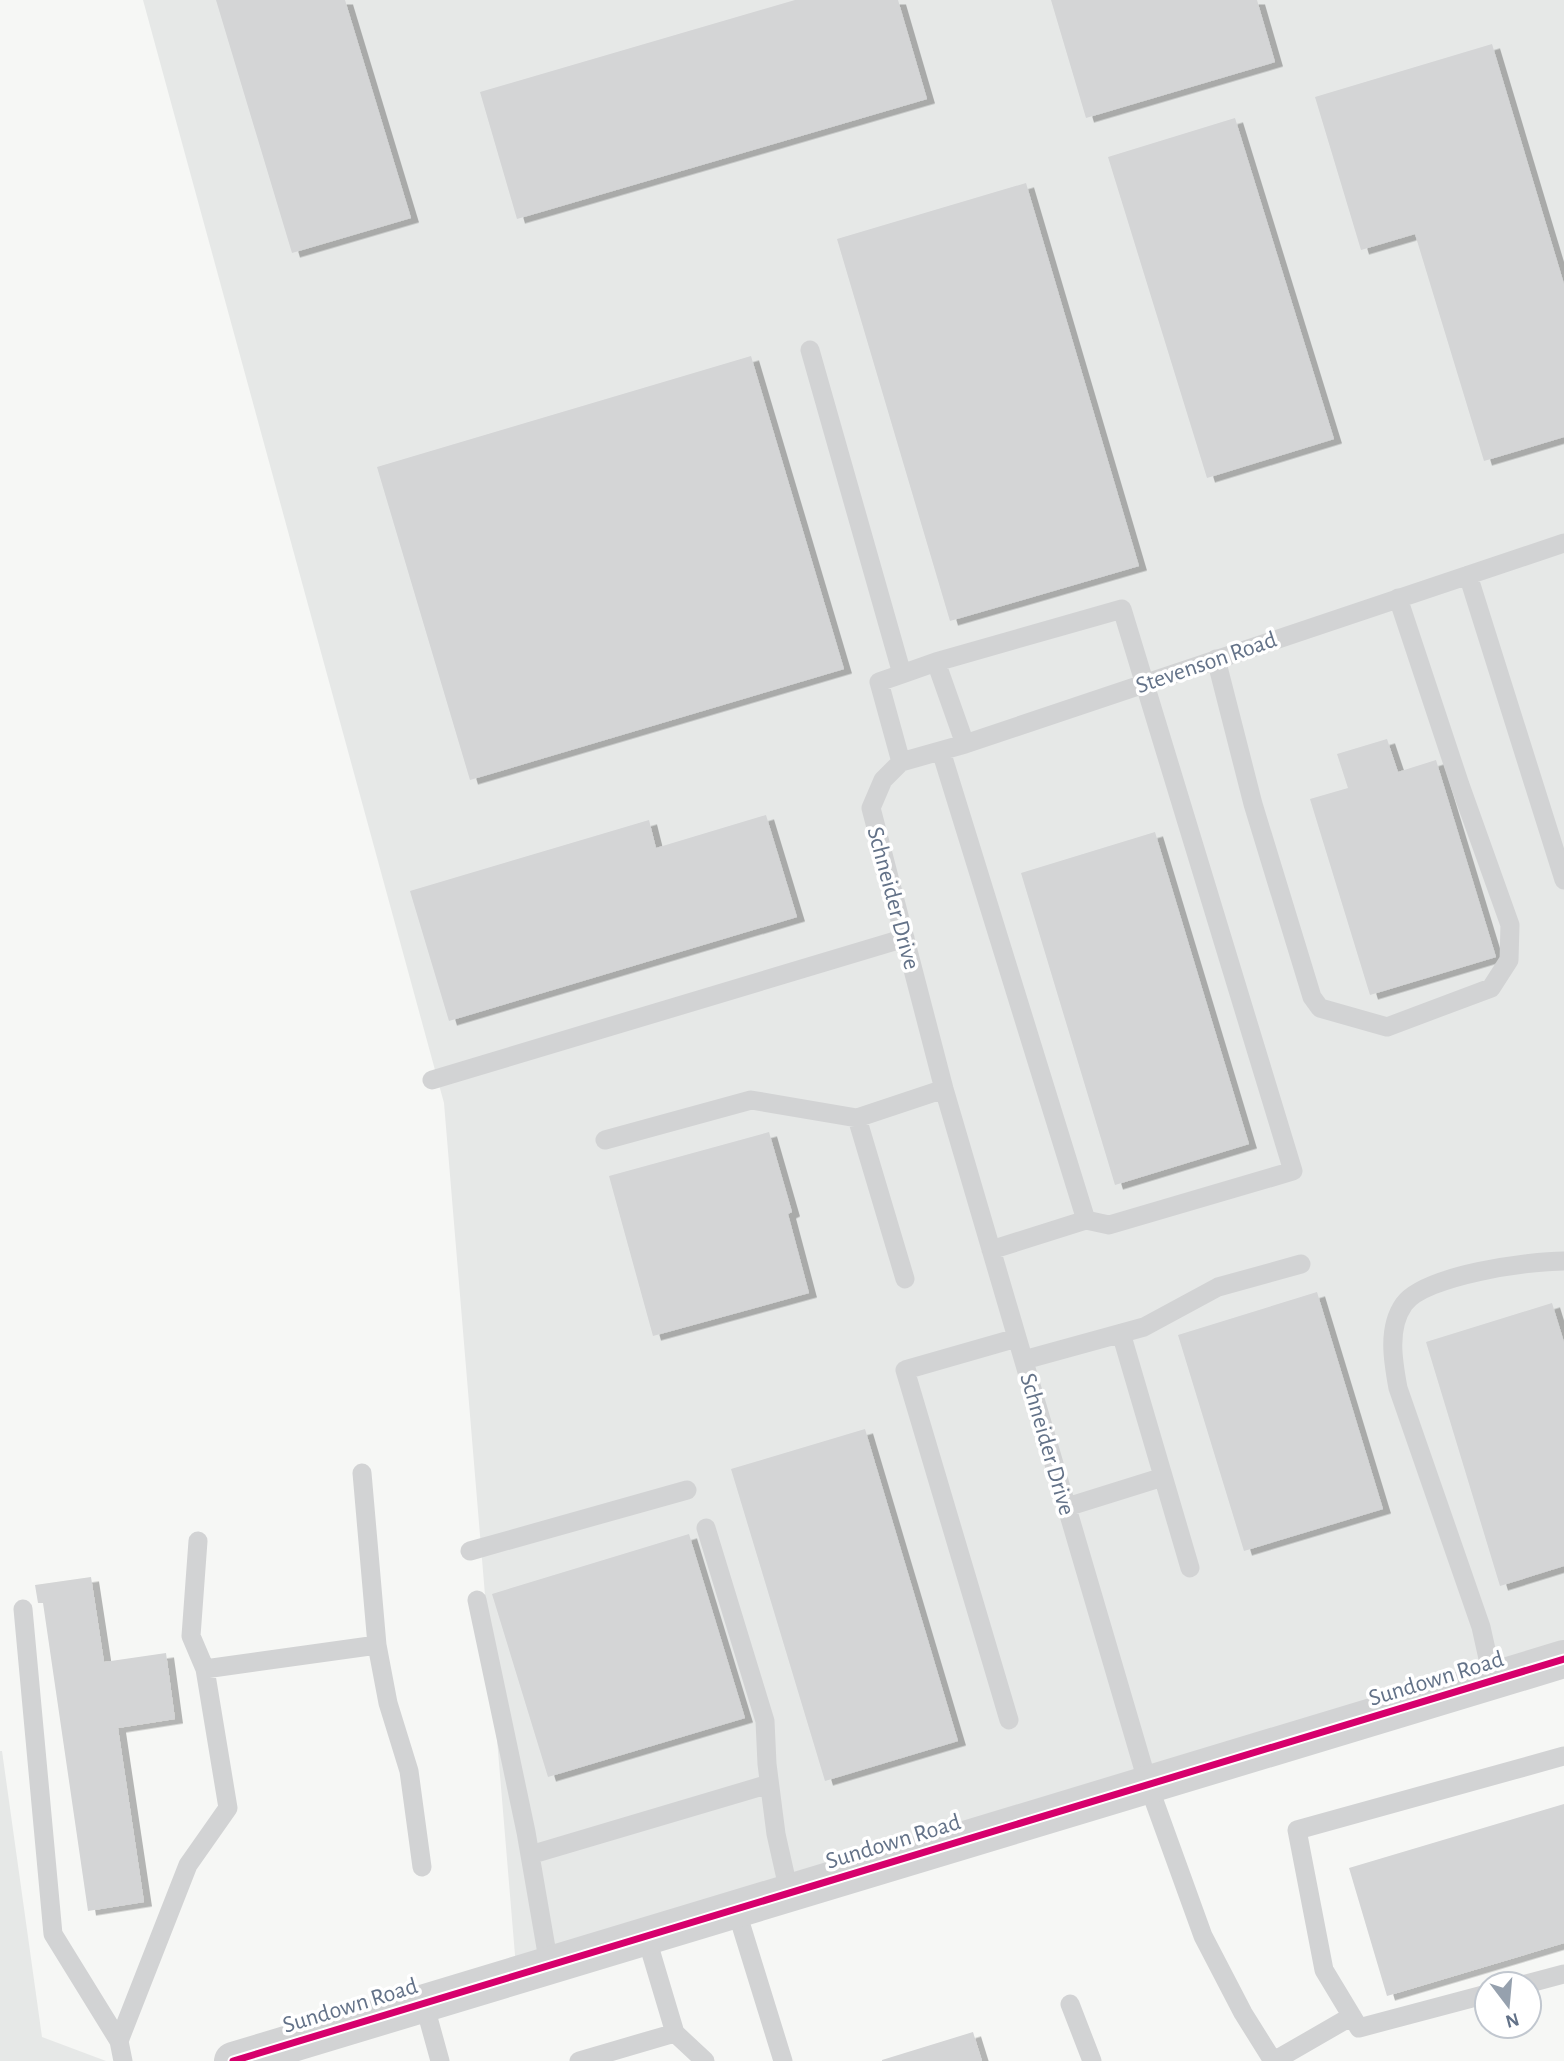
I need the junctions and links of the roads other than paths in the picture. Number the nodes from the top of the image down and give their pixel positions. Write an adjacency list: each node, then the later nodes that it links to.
1 (810, 350): 7 (lane)
2 (1564, 543): 3 (lane, Stevenson Road)
3 (1468, 575): 4 (lane, Stevenson Road); 12 (lane)
4 (1398, 598): 5 (lane, Stevenson Road); 5 (lane)
5 (1216, 659): 8 (lane, Stevenson Road)
6 (936, 662): 7 (lane); 8 (lane); 9 (lane)
7 (902, 674): 11 (lane)
8 (1144, 683): 9 (lane, Stevenson Road); 18 (lane)
9 (965, 744): 10 (lane, Stevenson Road)
10 (941, 751): 11 (lane, Stevenson Road); 18 (lane)
11 (901, 762): 13 (lane, Schneider Drive)
12 (1564, 880)
13 (905, 938): 14 (lane); 15 (lane, Schneider Drive)
14 (432, 1080)
15 (944, 1089): 16 (lane); 19 (lane, Schneider Drive)
16 (858, 1118): 17 (lane); 22 (lane)
17 (605, 1140)
18 (1086, 1220): 19 (lane)
19 (991, 1250): 24 (lane, Schneider Drive)
20 (1564, 1261): 39 (lane)
21 (1301, 1264): 23 (lane)
22 (905, 1279)
23 (1121, 1333): 25 (lane); 27 (lane)
24 (1017, 1338): 25 (lane, Schneider Drive); 40 (lane)
25 (1024, 1360): 29 (lane, Schneider Drive)
26 (362, 1473): 36 (lane)
27 (1163, 1477): 29 (lane); 33 (lane)
28 (687, 1490): 32 (lane)
29 (1067, 1507): 43 (lane, Schneider Drive)
30 (706, 1528): 42 (lane)
31 (198, 1541): 38 (lane)
32 (470, 1550)
33 (1189, 1568)
34 (477, 1601): 44 (lane)
35 (23, 1609): 57 (lane)
36 (377, 1645): 38 (lane); 45 (lane)
37 (1564, 1659): 39 (street, Sundown Road)
38 (205, 1669): 57 (lane)
39 (1493, 1681): 43 (street, Sundown Road)
40 (1009, 1720)
41 (1564, 1756): 55 (lane)
42 (769, 1784): 44 (lane); 46 (lane)
43 (1148, 1784): 46 (street, Sundown Road); 65 (lane, Schneider Drive)
44 (530, 1856): 49 (lane)
45 (422, 1867)
46 (789, 1892): 47 (street, Sundown Road)
47 (736, 1909): 48 (street, Sundown Road); 63 (lane)
48 (646, 1936): 49 (street, Sundown Road); 56 (lane)
49 (549, 1965): 53 (street, Sundown Road)
50 (1564, 1974): 51 (lane)
51 (1543, 1980)
52 (1473, 1998): 55 (lane)
53 (424, 2003): 58 (street, Sundown Road); 60 (lane)
54 (1070, 2004): 64 (lane)
55 (1352, 2016): 65 (lane)
56 (675, 2033): 61 (lane); 62 (lane)
57 (119, 2041): 59 (lane)
58 (241, 2060)
59 (123, 2061)
60 (440, 2061)
61 (579, 2061)
62 (705, 2061)
63 (783, 2061)
64 (1092, 2061)
65 (1274, 2061)

